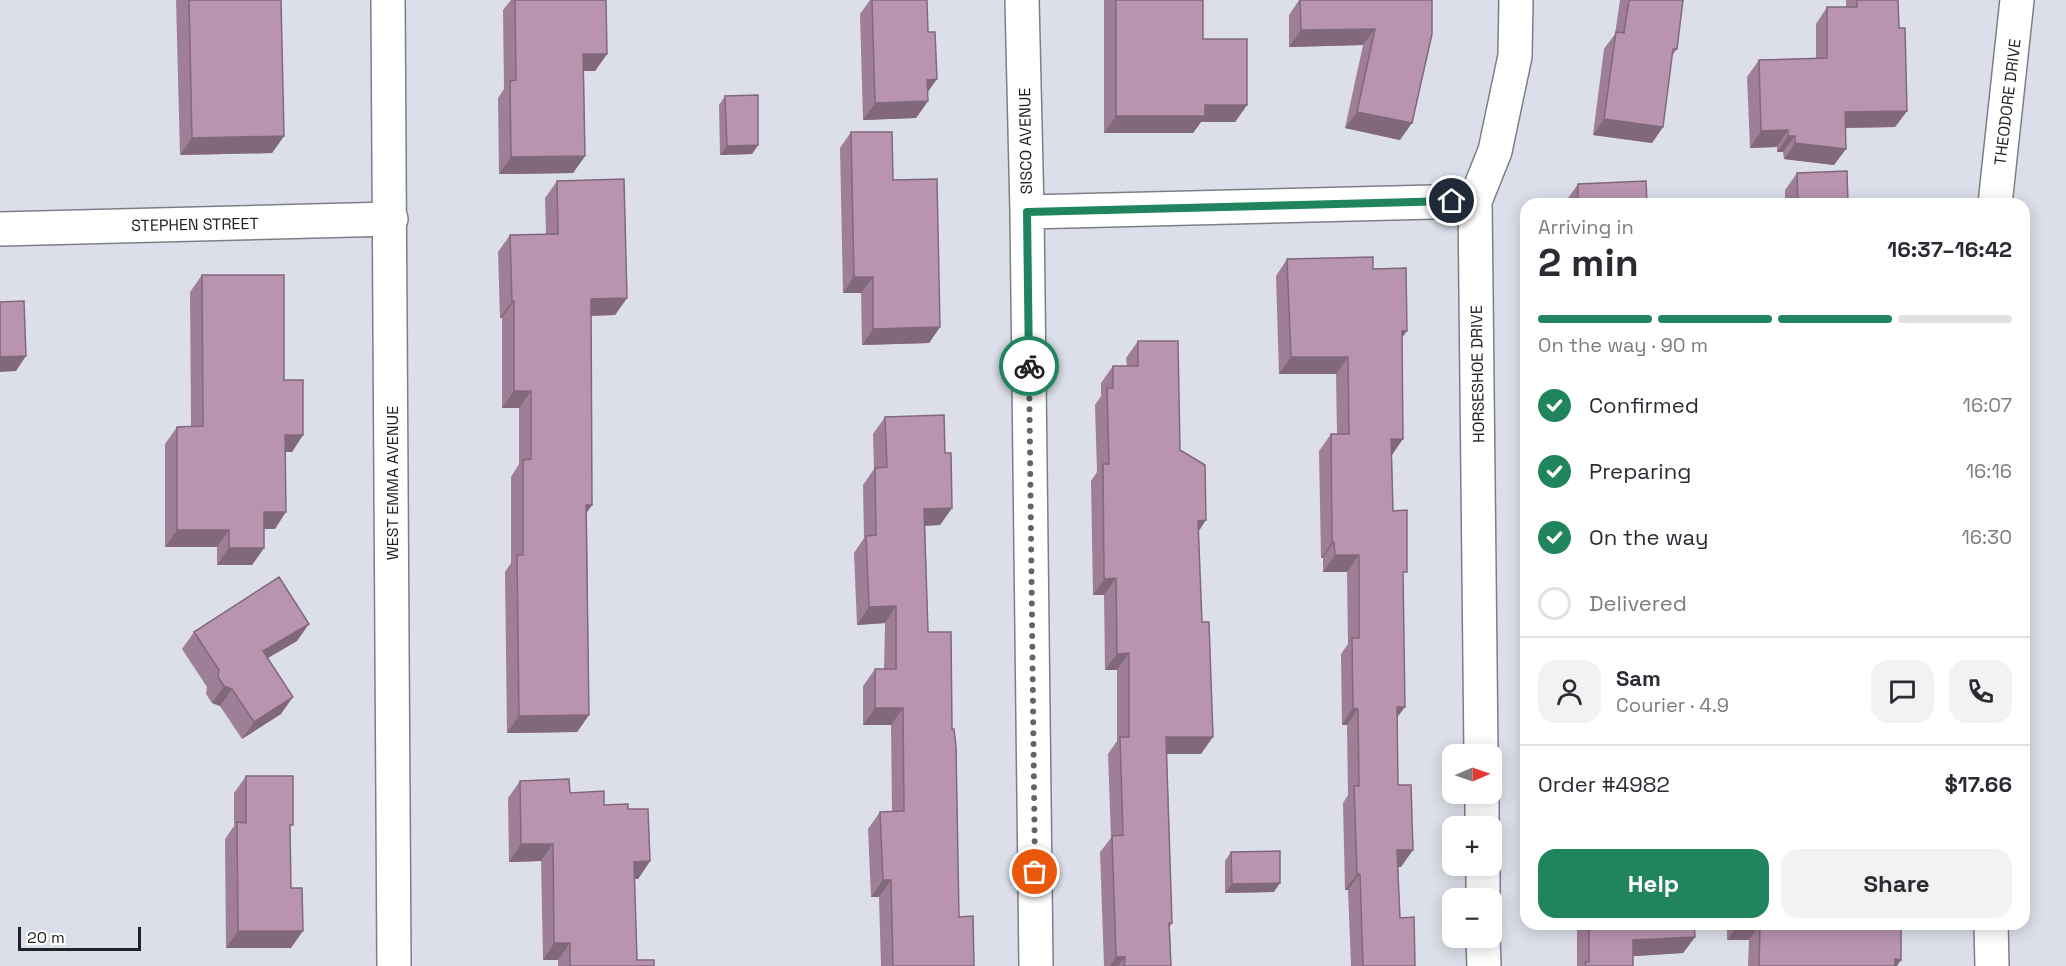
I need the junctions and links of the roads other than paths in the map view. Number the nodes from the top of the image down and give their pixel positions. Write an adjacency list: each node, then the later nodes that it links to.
1 (388, 0): 8 (street, WEST EMMA AVENUE)
2 (1022, 0): 7 (street, SISCO AVENUE)
3 (1516, 0): 6 (street, HORSESHOE DRIVE)
4 (2018, 0): 5 (street, THEODORE DRIVE)
5 (1996, 198)
6 (1475, 201): 7 (street); 10 (street, HORSESHOE DRIVE)
7 (1027, 212): 14 (street, SISCO AVENUE)
8 (391, 219): 9 (street, STEPHEN STREET); 13 (street, WEST EMMA AVENUE)
9 (0, 229)
10 (1481, 744)
11 (1991, 930): 16 (street)
12 (1483, 948): 15 (street)
13 (394, 966)
14 (1036, 966)
15 (1484, 966)
16 (1992, 966)

